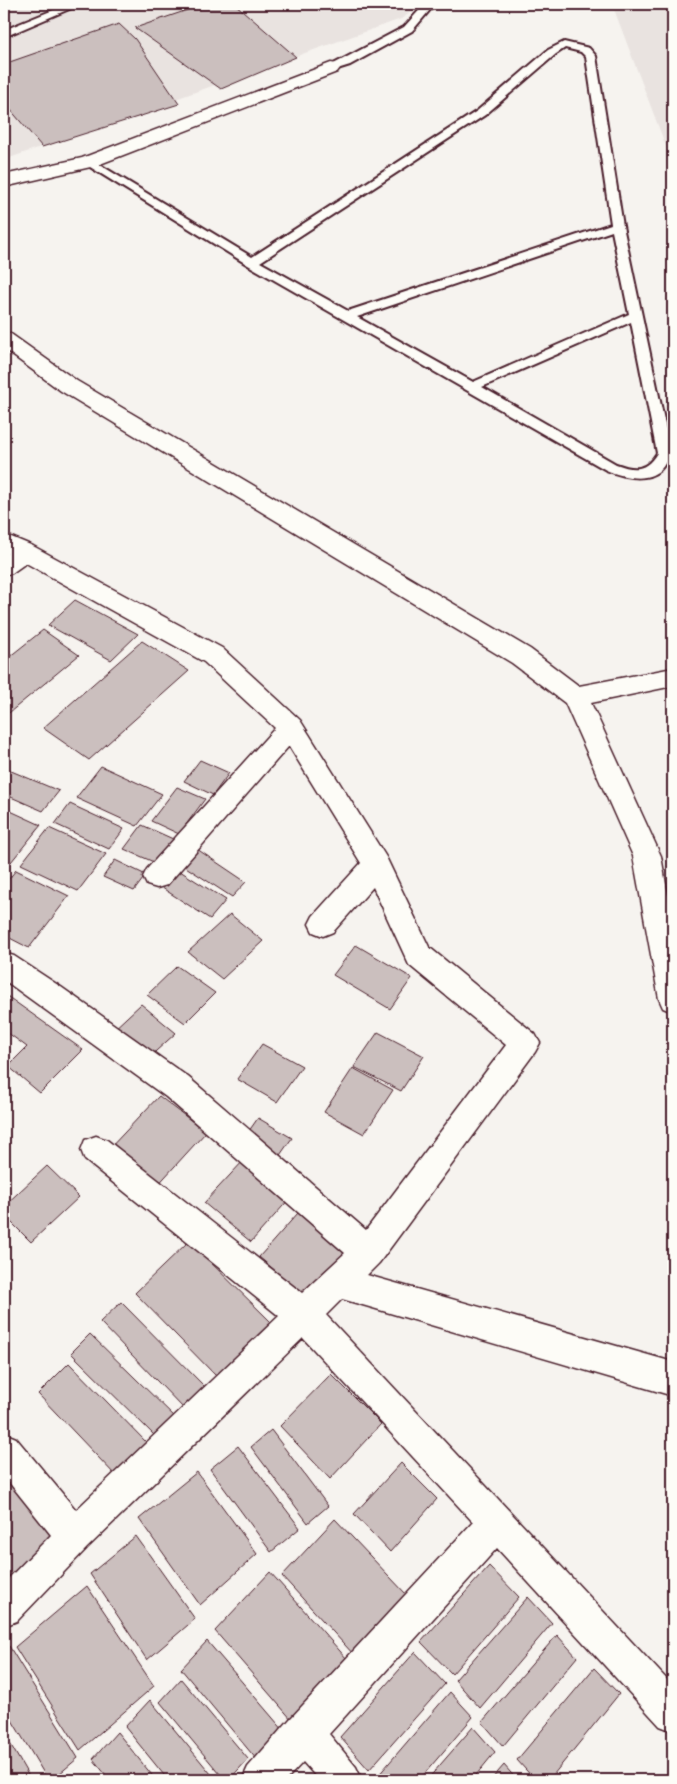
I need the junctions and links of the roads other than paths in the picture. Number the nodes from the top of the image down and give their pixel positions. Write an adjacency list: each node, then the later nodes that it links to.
1 (76, 4): 3 (lane)
2 (430, 4): 4 (lane)
3 (4, 34)
4 (331, 68): 5 (street)
5 (88, 162): 6 (street); 8 (lane)
6 (4, 182)
7 (618, 226): 8 (lane); 9 (lane); 10 (lane)
8 (252, 262): 9 (lane)
9 (347, 316): 12 (lane)
10 (635, 316): 12 (lane); 12 (lane)
11 (4, 339): 15 (street)
12 (472, 387)
13 (11, 553): 16 (street)
14 (673, 677): 15 (street)
15 (575, 698): 21 (street)
16 (291, 727): 17 (street); 18 (street)
17 (376, 865): 19 (street); 23 (street)
18 (157, 877)
19 (323, 924)
20 (4, 965): 23 (street)
21 (673, 999)
22 (96, 1150): 25 (street)
23 (368, 1252): 24 (street)
24 (338, 1282): 25 (street); 26 (street)
25 (304, 1315): 28 (street); 29 (street)
26 (673, 1379)
27 (4, 1450): 29 (street)
28 (496, 1522): 31 (street); 32 (street)
29 (75, 1536): 30 (street)
30 (4, 1608)
31 (673, 1713)
32 (303, 1732): 33 (street); 34 (street)
33 (261, 1780)
34 (343, 1780)

